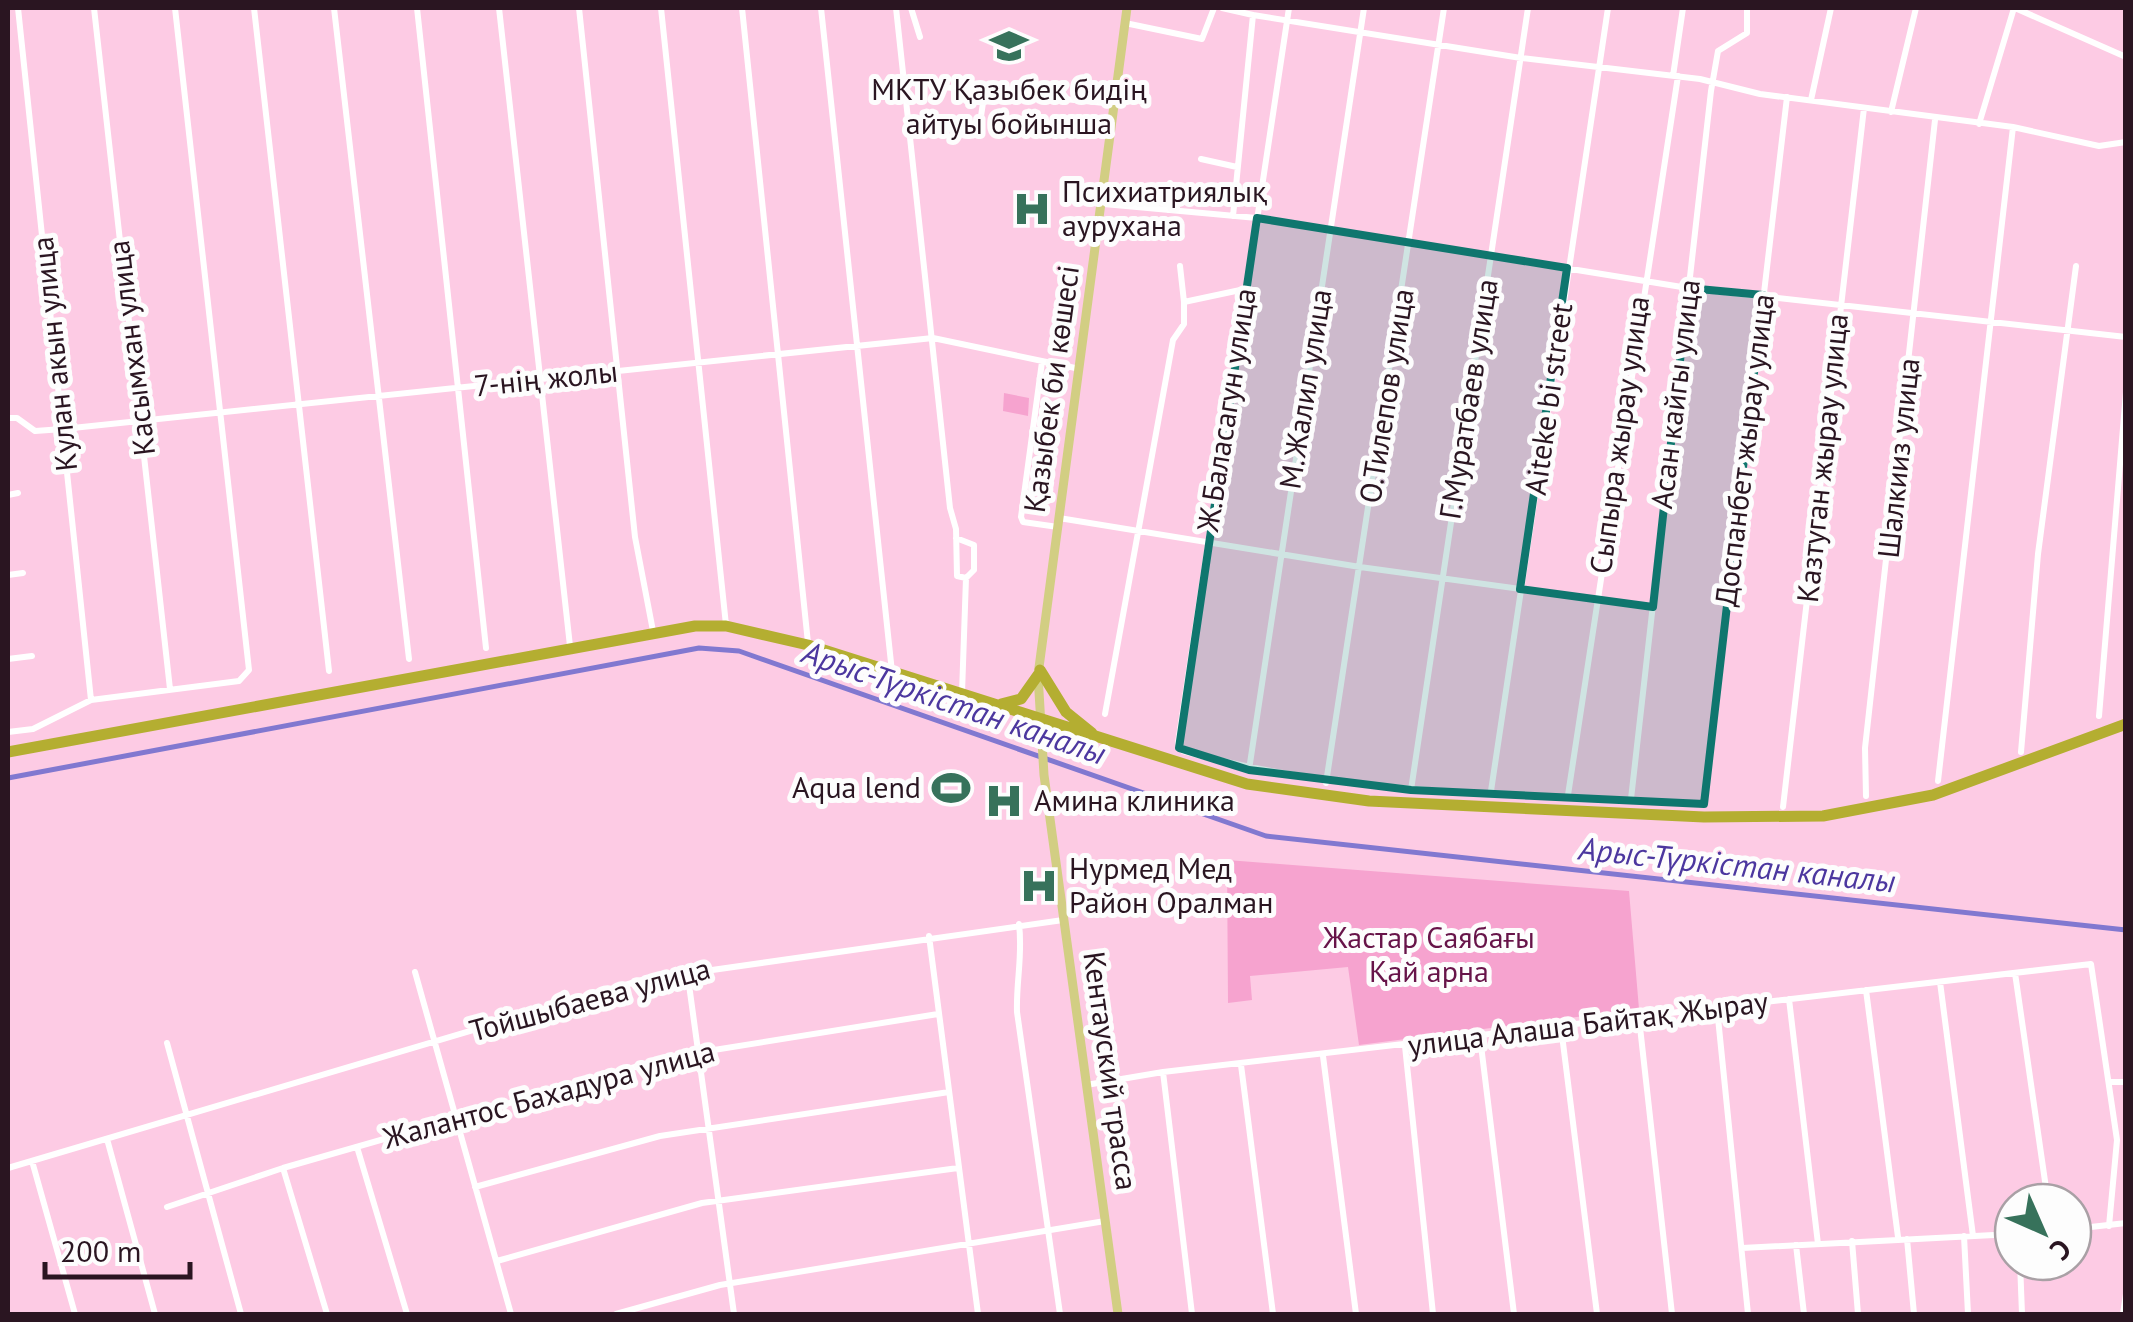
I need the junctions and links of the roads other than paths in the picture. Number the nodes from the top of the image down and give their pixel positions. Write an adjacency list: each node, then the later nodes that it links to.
1 (18, 8): 88 (street, Кулан акын улица)
2 (94, 8): 87 (street, Касымхан улица)
3 (175, 8): 85 (street)
4 (254, 8): 84 (street)
5 (334, 8): 83 (street)
6 (416, 8): 81 (street)
7 (499, 8): 80 (street)
8 (579, 8): 79 (street)
9 (660, 8): 77 (street)
10 (742, 8): 75 (street)
11 (821, 8): 74 (street)
12 (896, 8): 73 (street)
13 (911, 8): 31 (street)
14 (1128, 8): 29 (main road, Қазыбек би көшесі)
15 (1214, 8): 29 (street)
16 (1222, 8): 27 (street)
17 (1289, 8): 28 (street, Ж.Баласагун улица)
18 (1364, 8): 30 (street, М.Жалил улица)
19 (1444, 8): 32 (street, О.Тилепов улица)
20 (1528, 8): 34 (street, Г.Муратбаев улица)
21 (1608, 8): 35 (street, Aiteke bi street)
22 (1683, 8): 36 (street, Сыпыра жырау улица)
23 (1747, 8): 37 (street, Асан кайгы улица)
24 (1830, 8): 41 (street)
25 (1916, 8): 44 (street)
26 (2014, 8): 33 (street); 46 (street)
27 (1254, 15): 28 (street); 51 (street)
28 (1287, 22): 30 (street); 56 (street, Ж.Баласагун улица)
29 (1125, 23): 42 (main road, Қазыбек би көшесі)
30 (1360, 31): 32 (street); 57 (street, М.Жалил улица)
31 (920, 37)
32 (1438, 45): 34 (street); 58 (street, О.Тилепов улица)
33 (2126, 57)
34 (1521, 58): 35 (street); 59 (street, Г.Муратбаев улица)
35 (1601, 66): 36 (street); 62 (street, Aiteke bi street)
36 (1676, 76): 37 (street); 63 (street, Сыпыра жырау улица)
37 (1713, 83): 40 (street); 64 (street, Асан кайгы улица)
38 (942, 87): 39 (street)
39 (984, 89): 42 (street); 48 (street)
40 (1787, 96): 41 (street); 66 (street, Доспанбет жырау улица)
41 (1811, 100): 43 (street)
42 (1114, 104): 53 (main road, Қазыбек би көшесі)
43 (1864, 108): 44 (street); 68 (street, Казтуган жырау улица)
44 (1891, 112): 45 (street)
45 (1935, 120): 46 (street); 69 (street, Шалкииз улица)
46 (1979, 124): 47 (street)
47 (2013, 128): 49 (street); 70 (street)
48 (979, 130)
49 (2126, 142)
50 (1201, 159): 51 (street)
51 (1237, 167): 55 (street)
52 (1170, 183): 54 (street)
53 (1104, 204): 54 (street); 78 (main road, Қазыбек би көшесі)
54 (1168, 210): 55 (street)
55 (1232, 216): 56 (street)
56 (1256, 218): 57 (street); 65 (street, Ж.Баласагун улица)
57 (1330, 230): 58 (street); 95 (street, М.Жалил улица)
58 (1410, 242): 59 (street); 96 (street, О.Тилепов улица)
59 (1490, 254): 62 (street); 100 (street, Г.Муратбаев улица)
60 (1180, 266): 67 (street)
61 (2076, 266): 71 (street)
62 (1568, 268): 63 (street); 101 (street, Aiteke bi street)
63 (1643, 282): 64 (street); 102 (street, Сыпыра жырау улица)
64 (1688, 288): 66 (street); 103 (street, Асан кайгы улица)
65 (1245, 289): 67 (street); 94 (street, Ж.Баласагун улица)
66 (1763, 296): 68 (street); 135 (street, Доспанбет жырау улица)
67 (1184, 302): 92 (street)
68 (1841, 304): 69 (street); 136 (street, Казтуган жырау улица)
69 (1916, 311): 70 (street); 134 (street, Шалкииз улица)
70 (1990, 320): 71 (street); 129 (street)
71 (2066, 331): 72 (street); 126 (street)
72 (2126, 337)
73 (933, 338): 74 (street, 7-нің жолы); 76 (street, 7-нің жолы); 93 (street)
74 (858, 345): 75 (street, 7-нің жолы); 113 (street)
75 (780, 354): 77 (street, 7-нің жолы); 106 (street)
76 (1042, 362): 78 (street, 7-нің жолы); 91 (street)
77 (699, 363): 79 (street, 7-нің жолы); 104 (street)
78 (1081, 369): 91 (main road, Қазыбек би көшесі)
79 (619, 372): 80 (street, 7-нің жолы); 105 (street)
80 (540, 379): 81 (street, 7-нің жолы); 107 (street)
81 (460, 388): 83 (street, 7-нің жолы); 108 (street)
82 (2126, 392): 120 (street)
83 (379, 396): 84 (street, 7-нің жолы); 111 (street)
84 (298, 404): 85 (street, 7-нің жолы); 112 (street)
85 (219, 412): 87 (street, 7-нің жолы); 115 (street)
86 (10, 417): 88 (street, 7-нің жолы)
87 (141, 421): 88 (street, 7-нің жолы); 115 (street, Касымхан улица)
88 (63, 429): 117 (street, Кулан акын улица)
89 (18, 493): 90 (street)
90 (8, 494)
91 (1058, 522): 92 (street); 114 (main road, Қазыбек би көшесі)
92 (1139, 532): 94 (street); 119 (street)
93 (956, 538): 99 (street); 99 (street)
94 (1207, 542): 95 (street); 128 (street, Ж.Баласагун улица)
95 (1281, 554): 96 (street); 128 (street, М.Жалил улица)
96 (1360, 567): 100 (street); 130 (street, О.Тилепов улица)
97 (23, 573): 98 (street)
98 (8, 575)
99 (966, 578): 116 (street)
100 (1441, 579): 101 (street); 131 (street, Г.Муратбаев улица)
101 (1520, 590): 102 (street); 132 (street, Aiteke bi street)
102 (1596, 600): 103 (street); 133 (street, Сыпыра жырау улица)
103 (1653, 607): 135 (street, Асан кайгы улица)
104 (726, 626): 105 (highway); 106 (highway)
105 (653, 630): 107 (highway)
106 (808, 645): 113 (highway)
107 (570, 646): 127 (highway)
108 (486, 648)
109 (32, 656): 110 (street)
110 (8, 658)
111 (409, 659)
112 (329, 671)
113 (892, 672): 116 (highway)
114 (1039, 673): 118 (highway); 121 (main road, Қазыбек би көшесі); 124 (highway)
115 (170, 689): 117 (street)
116 (962, 694): 118 (highway)
117 (92, 700): 123 (street)
118 (1000, 704): 121 (highway)
119 (1105, 714)
120 (2098, 716)
121 (1038, 722): 122 (highway); 124 (highway); 125 (main road, Қазыбек би көшесі); 127 (highway)
122 (2126, 727): 124 (highway)
123 (8, 732)
124 (1095, 736)
125 (1042, 746): 137 (main road, Кентауский трасса)
126 (2021, 752)
127 (8, 755)
128 (1249, 770): 130 (street)
129 (1938, 781)
130 (1326, 783): 131 (street)
131 (1411, 790): 132 (street)
132 (1491, 791): 133 (street)
133 (1568, 796): 135 (street)
134 (1866, 796)
135 (1631, 799)
136 (1783, 808)
137 (1063, 920): 138 (street, Тойшыбаева улица); 160 (main road, Кентауский трасса)
138 (1019, 924): 139 (street, Тойшыбаева улица); 180 (street)
139 (929, 936): 140 (street, Тойшыбаева улица); 147 (street)
140 (688, 970): 151 (street, Тойшыбаева улица); 154 (street)
141 (415, 972): 151 (street)
142 (2015, 973): 143 (street, улица Алаша Байтақ Жырау); 158 (street, улица Алаша Байтақ Жырау); 171 (street)
143 (1940, 982): 144 (street, улица Алаша Байтақ Жырау); 183 (street)
144 (1866, 990): 145 (street, улица Алаша Байтақ Жырау); 184 (street)
145 (1789, 1000): 146 (street, улица Алаша Байтақ Жырау); 187 (street)
146 (1717, 1008): 148 (street, улица Алаша Байтақ Жырау); 189 (street)
147 (938, 1014): 154 (street, Жалантос Бахадура улица); 161 (street)
148 (1639, 1018): 149 (street, улица Алаша Байтақ Жырау); 211 (street)
149 (1560, 1027): 150 (street, улица Алаша Байтақ Жырау); 210 (street)
150 (1480, 1037): 153 (street, улица Алаша Байтақ Жырау); 209 (street)
151 (434, 1042): 162 (street, Тойшыбаева улица); 163 (street)
152 (167, 1043): 162 (street)
153 (1405, 1046): 155 (street, улица Алаша Байтақ Жырау); 208 (street)
154 (698, 1051): 163 (street, Жалантос Бахадура улица); 164 (street)
155 (1323, 1056): 156 (street, улица Алаша Байтақ Жырау); 207 (street)
156 (1241, 1065): 157 (street, улица Алаша Байтақ Жырау); 206 (street)
157 (1163, 1072): 160 (street, улица Алаша Байтақ Жырау); 205 (street)
158 (2110, 1082): 159 (street); 178 (street)
159 (2126, 1082)
160 (1086, 1085): 176 (main road, Кентауский трасса)
161 (949, 1092): 164 (street); 170 (street)
162 (186, 1115): 165 (street, Тойшыбаева улица); 173 (street)
163 (454, 1118): 166 (street, Жалантос Бахадура улица); 172 (street)
164 (708, 1126): 172 (street); 174 (street)
165 (107, 1140): 167 (street, Тойшыбаева улица); 195 (street)
166 (357, 1146): 169 (street, Жалантос Бахадура улица); 198 (street)
167 (32, 1160): 168 (street, Тойшыбаева улица); 194 (street)
168 (8, 1168)
169 (284, 1168): 173 (street, Жалантос Бахадура улица); 197 (street)
170 (958, 1168): 174 (street); 186 (street)
171 (2045, 1182)
172 (475, 1187): 190 (street)
173 (207, 1194): 175 (street, Жалантос Бахадура улица); 196 (street)
174 (720, 1200): 190 (street); 192 (street)
175 (167, 1208)
176 (1106, 1221): 180 (street); 204 (main road, Кентауский трасса)
177 (2126, 1223): 178 (street)
178 (2110, 1226): 179 (street)
179 (2093, 1227)
180 (1048, 1230): 186 (street); 203 (street)
181 (1993, 1235): 183 (street)
182 (1964, 1236): 183 (street); 184 (street); 216 (street)
183 (1973, 1236)
184 (1903, 1238): 185 (street); 215 (street)
185 (1852, 1241): 187 (street); 214 (street)
186 (970, 1244): 192 (street); 202 (street)
187 (1818, 1244): 188 (street)
188 (1796, 1245): 189 (street); 213 (street)
189 (1742, 1248): 212 (street)
190 (496, 1261): 199 (street)
191 (2021, 1282): 217 (street)
192 (730, 1284): 200 (street); 201 (street)
193 (2126, 1294): 218 (street)
194 (75, 1314)
195 (154, 1314)
196 (241, 1314)
197 (327, 1314)
198 (407, 1314)
199 (511, 1314)
200 (616, 1314)
201 (734, 1314)
202 (978, 1314)
203 (1060, 1314)
204 (1118, 1314)
205 (1192, 1314)
206 (1273, 1314)
207 (1356, 1314)
208 (1433, 1314)
209 (1514, 1314)
210 (1596, 1314)
211 (1672, 1314)
212 (1748, 1314)
213 (1804, 1314)
214 (1858, 1314)
215 (1914, 1314)
216 (1968, 1314)
217 (2022, 1314)
218 (2123, 1314)

